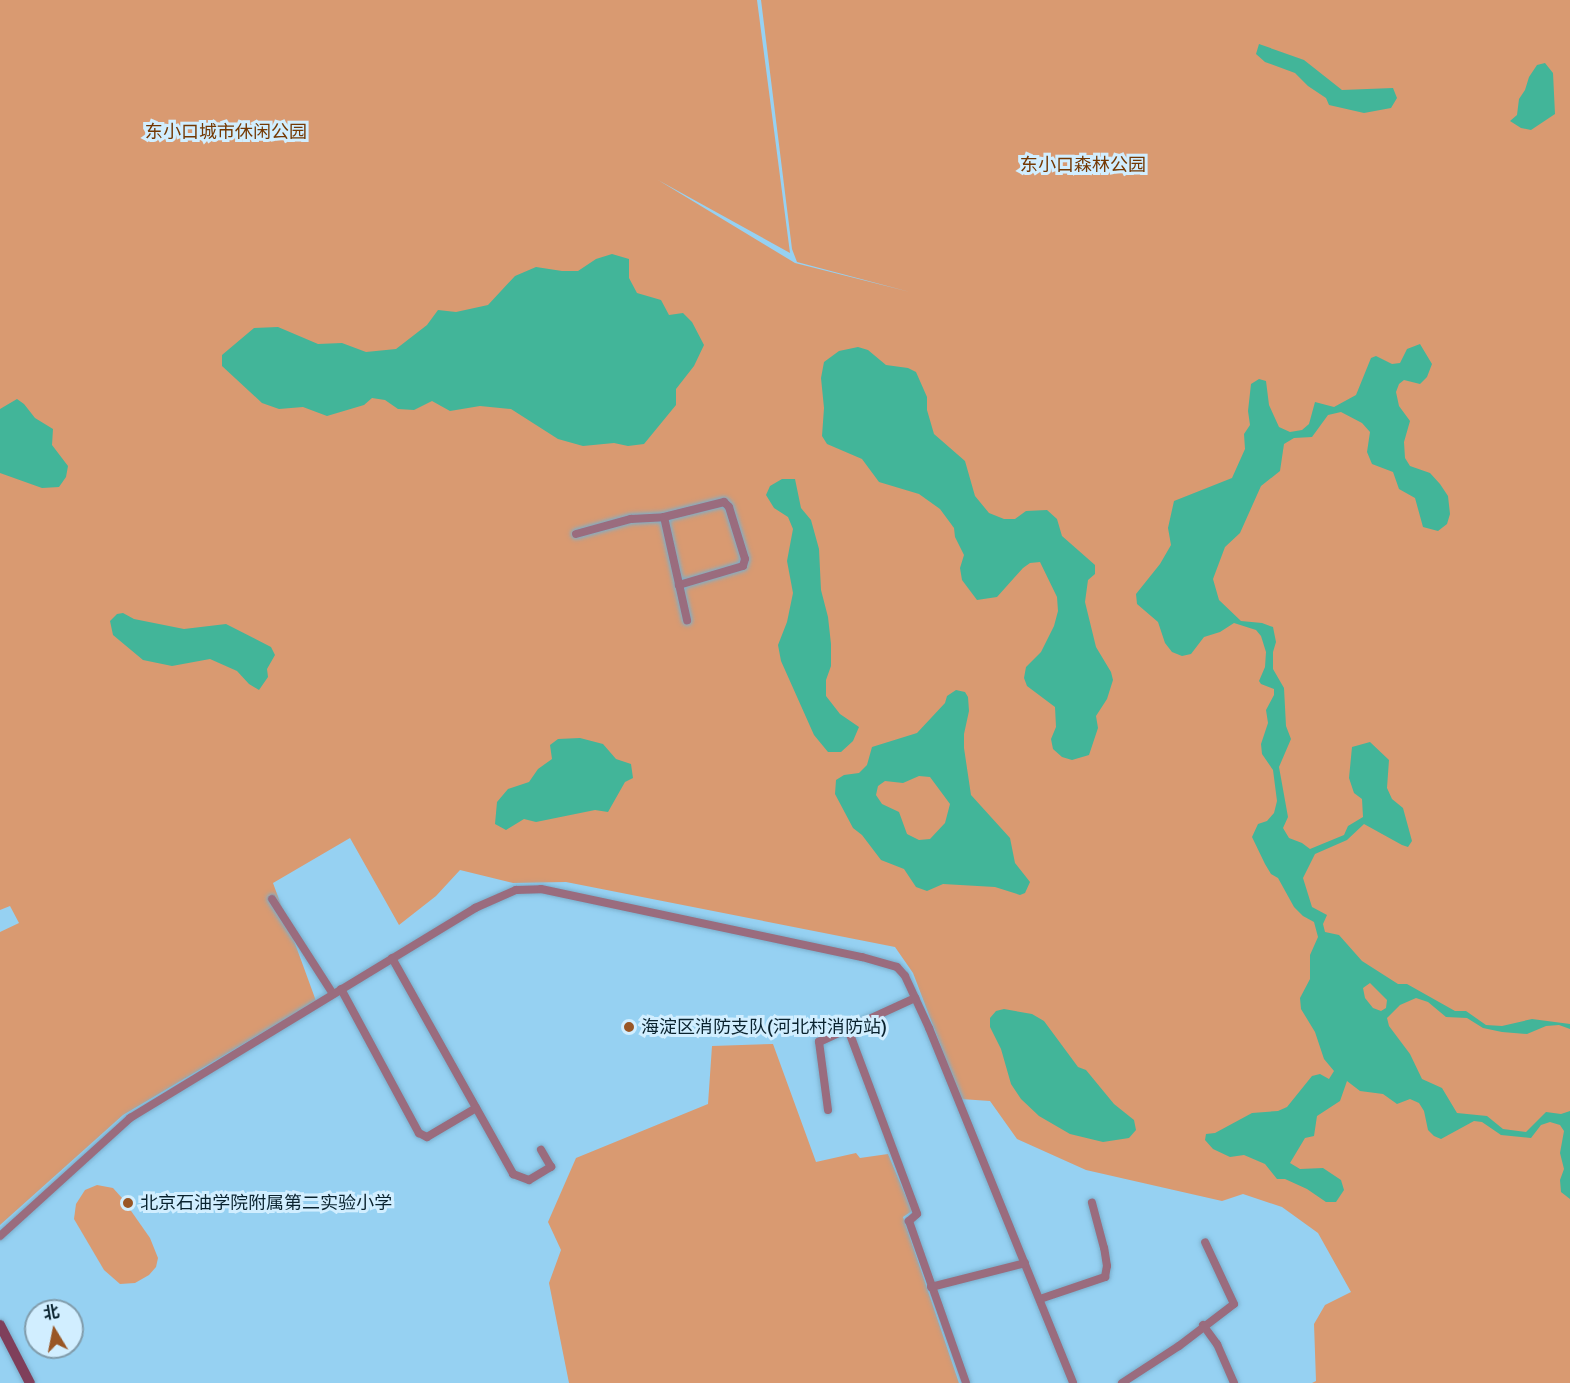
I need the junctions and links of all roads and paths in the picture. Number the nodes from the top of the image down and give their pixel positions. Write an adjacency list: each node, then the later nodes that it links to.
1 (664, 517): 2 (street); 3 (street); 3 (street)
2 (576, 534)
3 (679, 585): 4 (street)
4 (687, 620)
5 (272, 899): 7 (street)
6 (392, 958): 7 (street); 8 (street); 10 (street)
7 (337, 992): 10 (street); 14 (street)
8 (915, 998): 9 (street); 16 (street)
9 (848, 1029): 11 (street); 17 (street)
10 (476, 1108): 12 (street)
11 (828, 1110)
12 (541, 1150)
13 (1092, 1203): 18 (street)
14 (0, 1236)
15 (1205, 1242): 19 (street)
16 (1025, 1263): 17 (street); 18 (street)
17 (931, 1287): 22 (street)
18 (1040, 1299): 23 (street)
19 (1203, 1325): 24 (street); 25 (street)
20 (1, 1330): 21 (street)
21 (30, 1383)
22 (966, 1383)
23 (1073, 1383)
24 (1122, 1383)
25 (1234, 1383)

